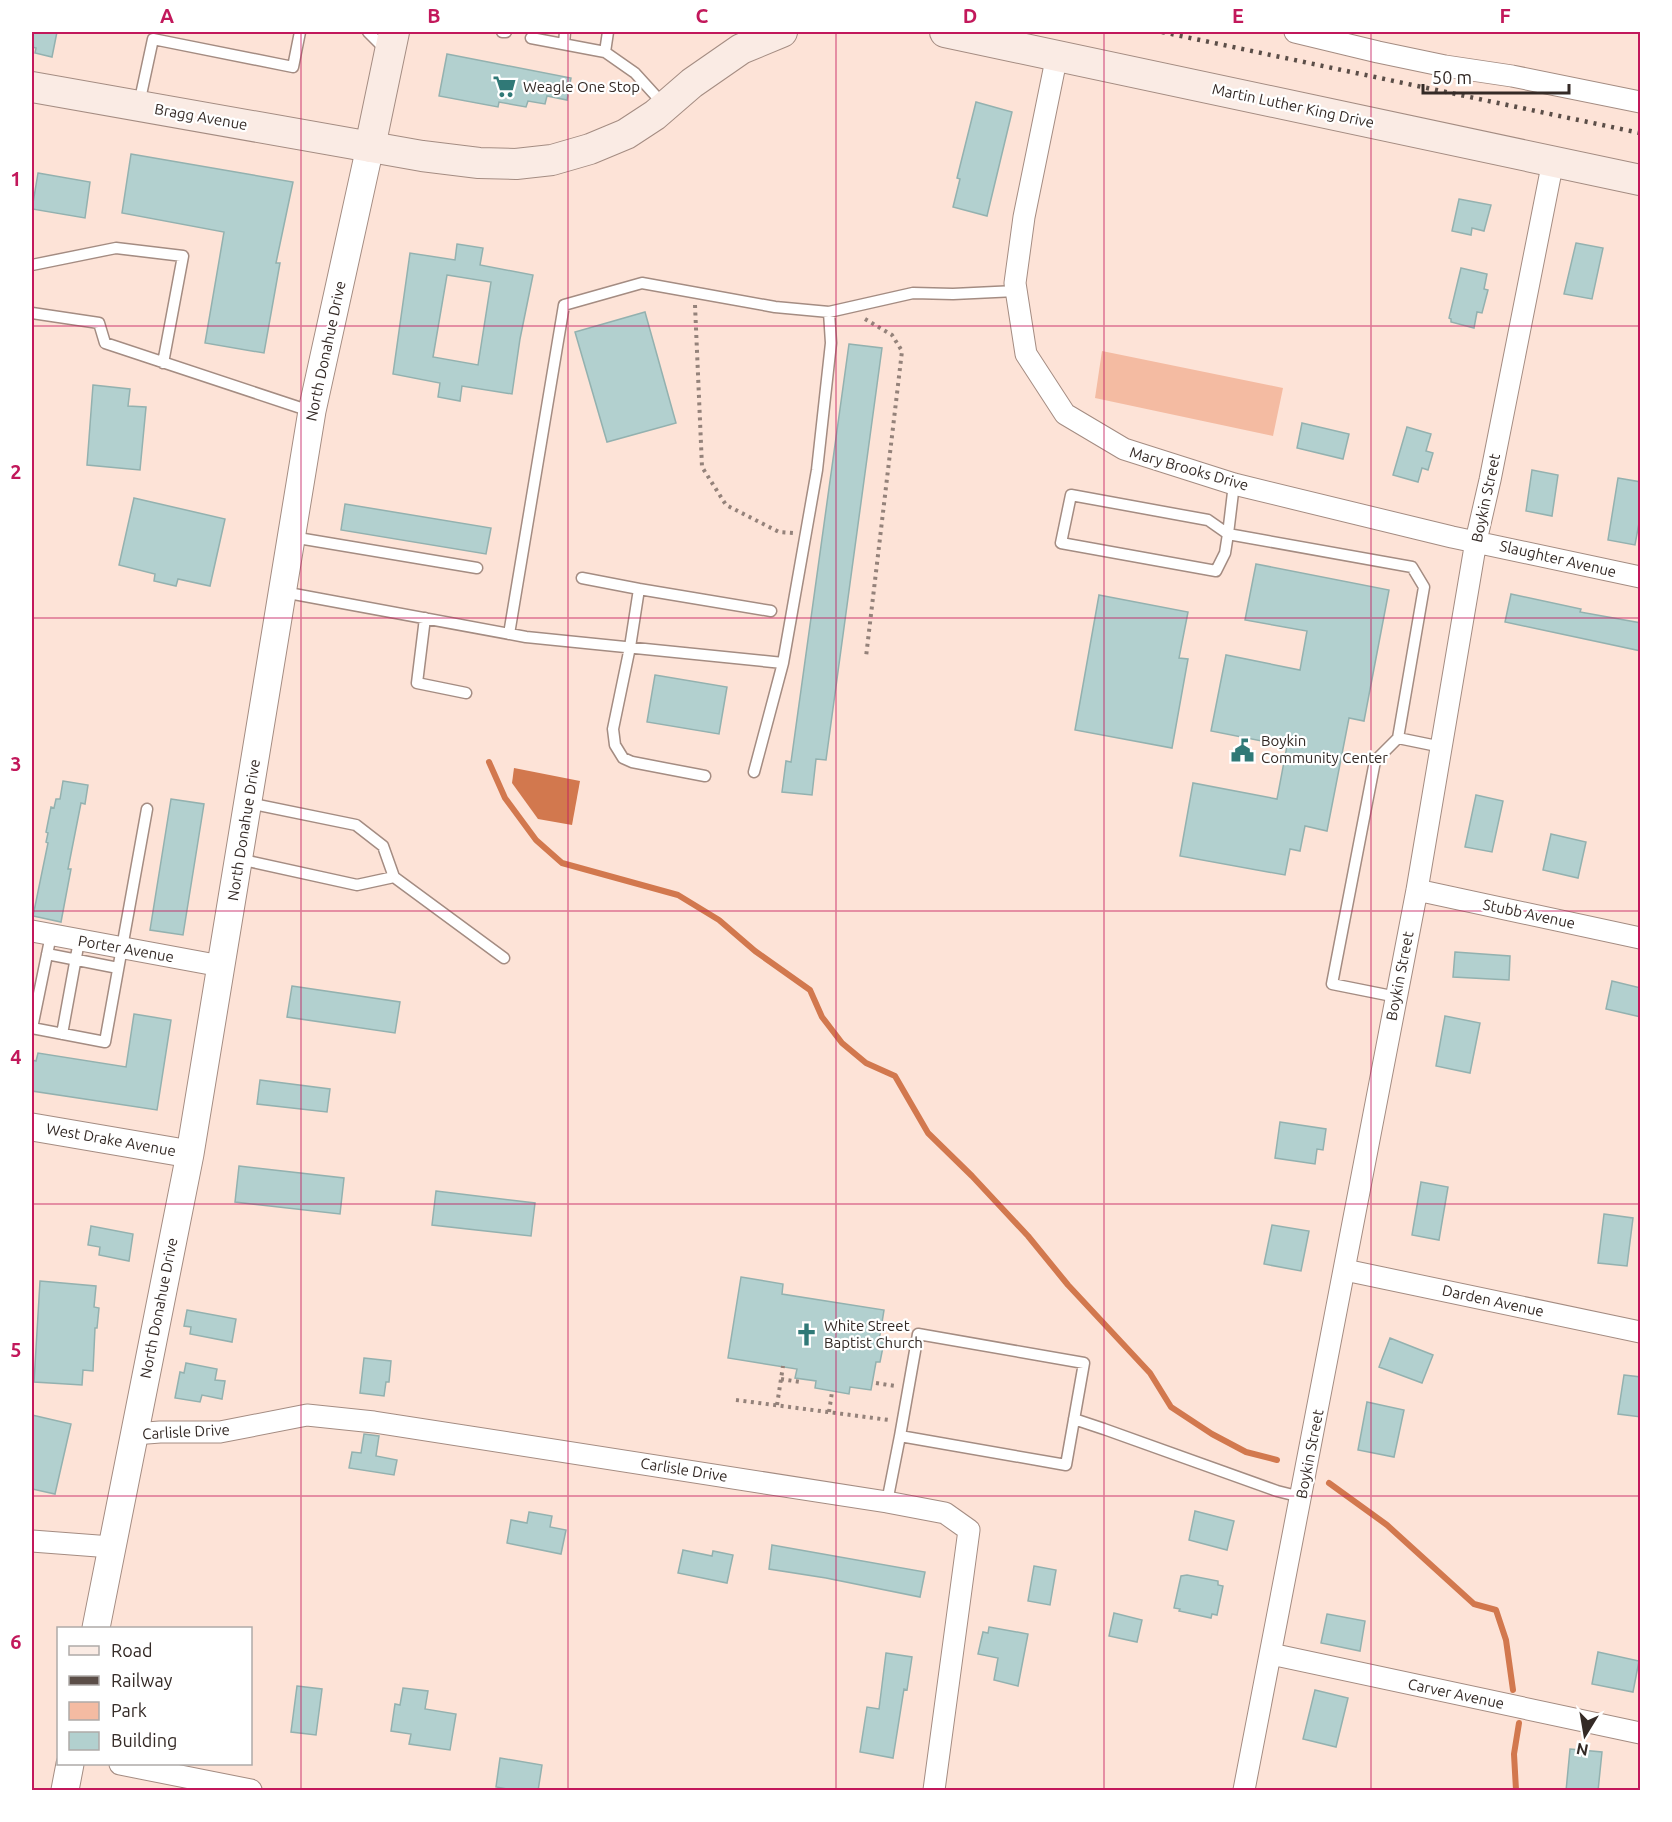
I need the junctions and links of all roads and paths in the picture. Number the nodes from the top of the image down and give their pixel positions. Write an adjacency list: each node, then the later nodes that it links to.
1 (300, 32): 16 (lane)
2 (368, 32): 10 (lane)
3 (566, 32): 11 (lane)
4 (608, 32): 12 (lane)
5 (782, 32): 17 (main road)
6 (945, 32): 13 (main road, Martin Luther King Drive)
7 (1295, 32): 15 (street)
8 (545, 36): 9 (lane); 11 (lane)
9 (531, 38)
10 (391, 42): 18 (main road, North Donahue Drive)
11 (564, 44): 12 (lane)
12 (605, 52): 17 (lane)
13 (1057, 56): 19 (main road, Martin Luther King Drive); 22 (street, Mary Brooks Drive)
14 (32, 87): 16 (main road, Bragg Avenue)
15 (1641, 102)
16 (139, 106): 18 (main road, Bragg Avenue)
17 (665, 106): 18 (main road)
18 (370, 147): 28 (street, North Donahue Drive)
19 (1553, 161): 20 (main road, Martin Luther King Drive); 33 (street, Boykin Street)
20 (1641, 180)
21 (32, 265): 27 (lane)
22 (1016, 291): 24 (lane); 29 (street, Mary Brooks Drive)
23 (694, 293): 25 (lane); 31 (path); 41 (lane)
24 (842, 309): 25 (lane); 43 (path)
25 (829, 312): 31 (lane)
26 (32, 313): 27 (lane)
27 (163, 363): 28 (lane)
28 (312, 411): 32 (street, North Donahue Drive)
29 (1234, 484): 30 (lane); 33 (street, Mary Brooks Drive)
30 (1228, 534): 30 (lane); 46 (lane)
31 (805, 535): 44 (lane)
32 (291, 537): 34 (lane); 38 (street, North Donahue Drive)
33 (1476, 542): 36 (street, Slaughter Avenue); 47 (street, Boykin Street)
34 (477, 568)
35 (582, 578): 37 (lane)
36 (1641, 578)
37 (639, 589): 39 (lane); 42 (lane)
38 (282, 592): 40 (lane); 50 (street, North Donahue Drive)
39 (771, 611)
40 (425, 618): 41 (lane); 45 (lane)
41 (509, 633): 42 (lane)
42 (630, 647): 44 (lane); 49 (lane)
43 (866, 657)
44 (783, 663): 48 (lane)
45 (466, 693)
46 (1398, 738): 47 (lane); 61 (lane)
47 (1442, 747): 54 (street, Boykin Street)
48 (754, 772)
49 (705, 776)
50 (248, 802): 52 (street, North Donahue Drive); 53 (lane)
51 (147, 809): 58 (lane)
52 (239, 859): 53 (lane); 60 (street, North Donahue Drive)
53 (394, 878): 59 (lane)
54 (1417, 890): 55 (street, Stubb Avenue); 61 (street, Boykin Street)
55 (1641, 938)
56 (43, 940): 57 (street, Porter Avenue); 62 (lane)
57 (77, 950): 58 (street, Porter Avenue); 62 (lane)
58 (120, 958): 60 (street, Porter Avenue); 62 (lane)
59 (504, 958)
60 (221, 966): 64 (street, North Donahue Drive)
61 (1396, 997): 65 (street, Boykin Street)
62 (62, 1034)
63 (32, 1127): 64 (street, West Drake Avenue)
64 (190, 1154): 80 (street, North Donahue Drive)
65 (1345, 1270): 66 (street, Darden Avenue); 82 (street, Boykin Street)
66 (1641, 1332)
67 (783, 1366): 69 (path)
68 (896, 1375): 72 (path)
69 (781, 1379): 70 (path); 76 (path)
70 (800, 1382)
71 (876, 1383): 72 (path)
72 (895, 1386): 74 (path)
73 (832, 1392): 77 (path)
74 (893, 1397)
75 (736, 1400): 76 (path)
76 (777, 1405): 77 (path)
77 (829, 1412): 79 (path)
78 (1074, 1419): 81 (lane); 81 (lane); 82 (lane)
79 (889, 1420)
80 (134, 1434): 83 (street, Carlisle Drive); 85 (street, North Donahue Drive)
81 (900, 1436): 83 (lane)
82 (1301, 1497): 87 (street, Boykin Street)
83 (887, 1502): 93 (street, Carlisle Drive)
84 (32, 1541): 85 (street)
85 (111, 1547): 86 (street, North Donahue Drive)
86 (96, 1627)
87 (1271, 1654): 88 (street, Carver Avenue); 94 (street, Boykin Street)
88 (1641, 1733)
89 (70, 1765): 91 (street)
90 (125, 1765): 92 (street)
91 (65, 1791)
92 (251, 1791)
93 (934, 1791)
94 (1244, 1791)

